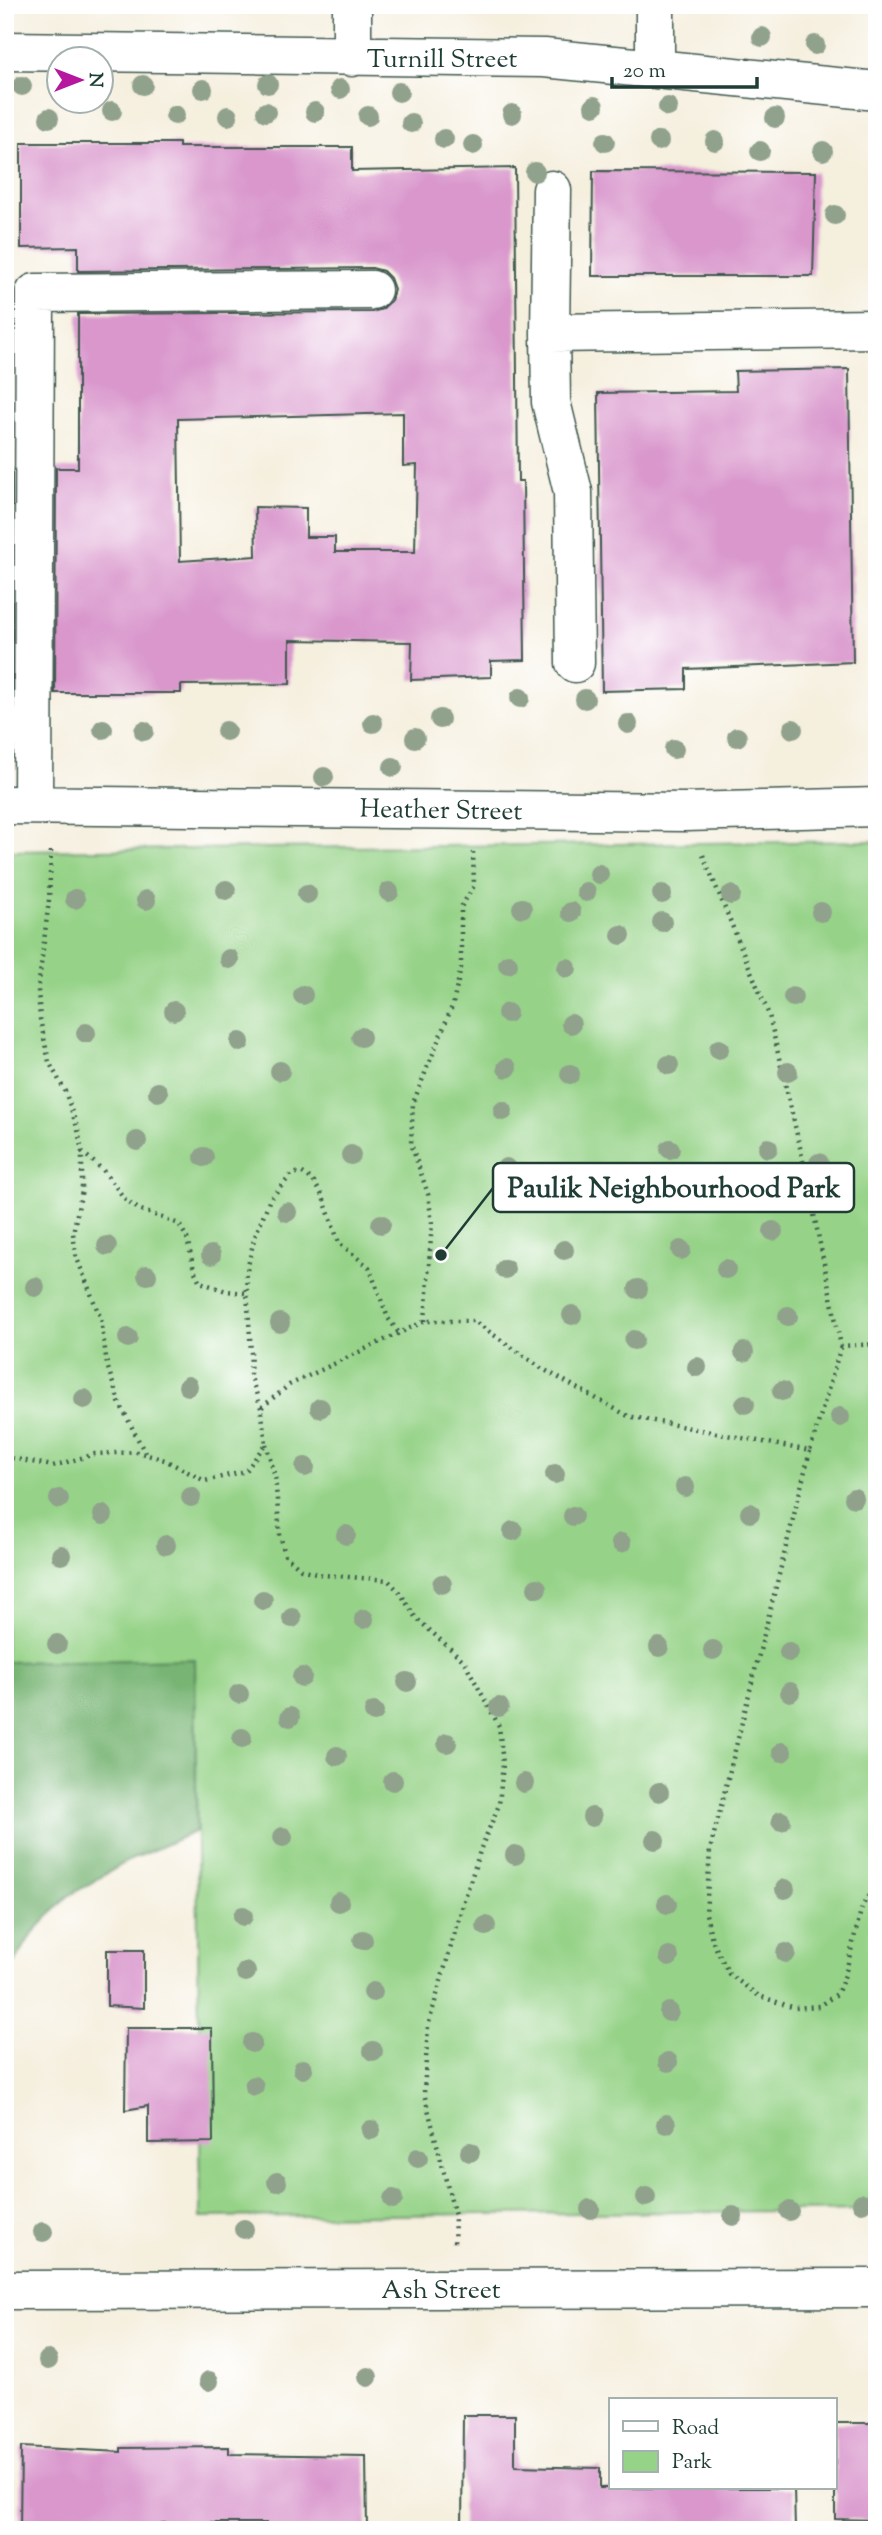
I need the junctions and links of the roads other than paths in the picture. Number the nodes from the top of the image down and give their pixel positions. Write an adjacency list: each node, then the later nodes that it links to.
1 (352, 5): 4 (street)
2 (655, 5): 5 (street)
3 (5, 51): 4 (street, Turnill Street)
4 (352, 57): 5 (street, Turnill Street)
5 (655, 68): 6 (street, Turnill Street)
6 (877, 92)
7 (552, 190): 11 (street)
8 (372, 290): 9 (street)
9 (20, 293): 13 (street)
10 (877, 329): 11 (street)
11 (550, 333): 12 (street)
12 (575, 663)
13 (31, 805): 14 (street, Heather Street)
14 (877, 807)
15 (877, 2288): 16 (street, Ash Street)
16 (5, 2290)

